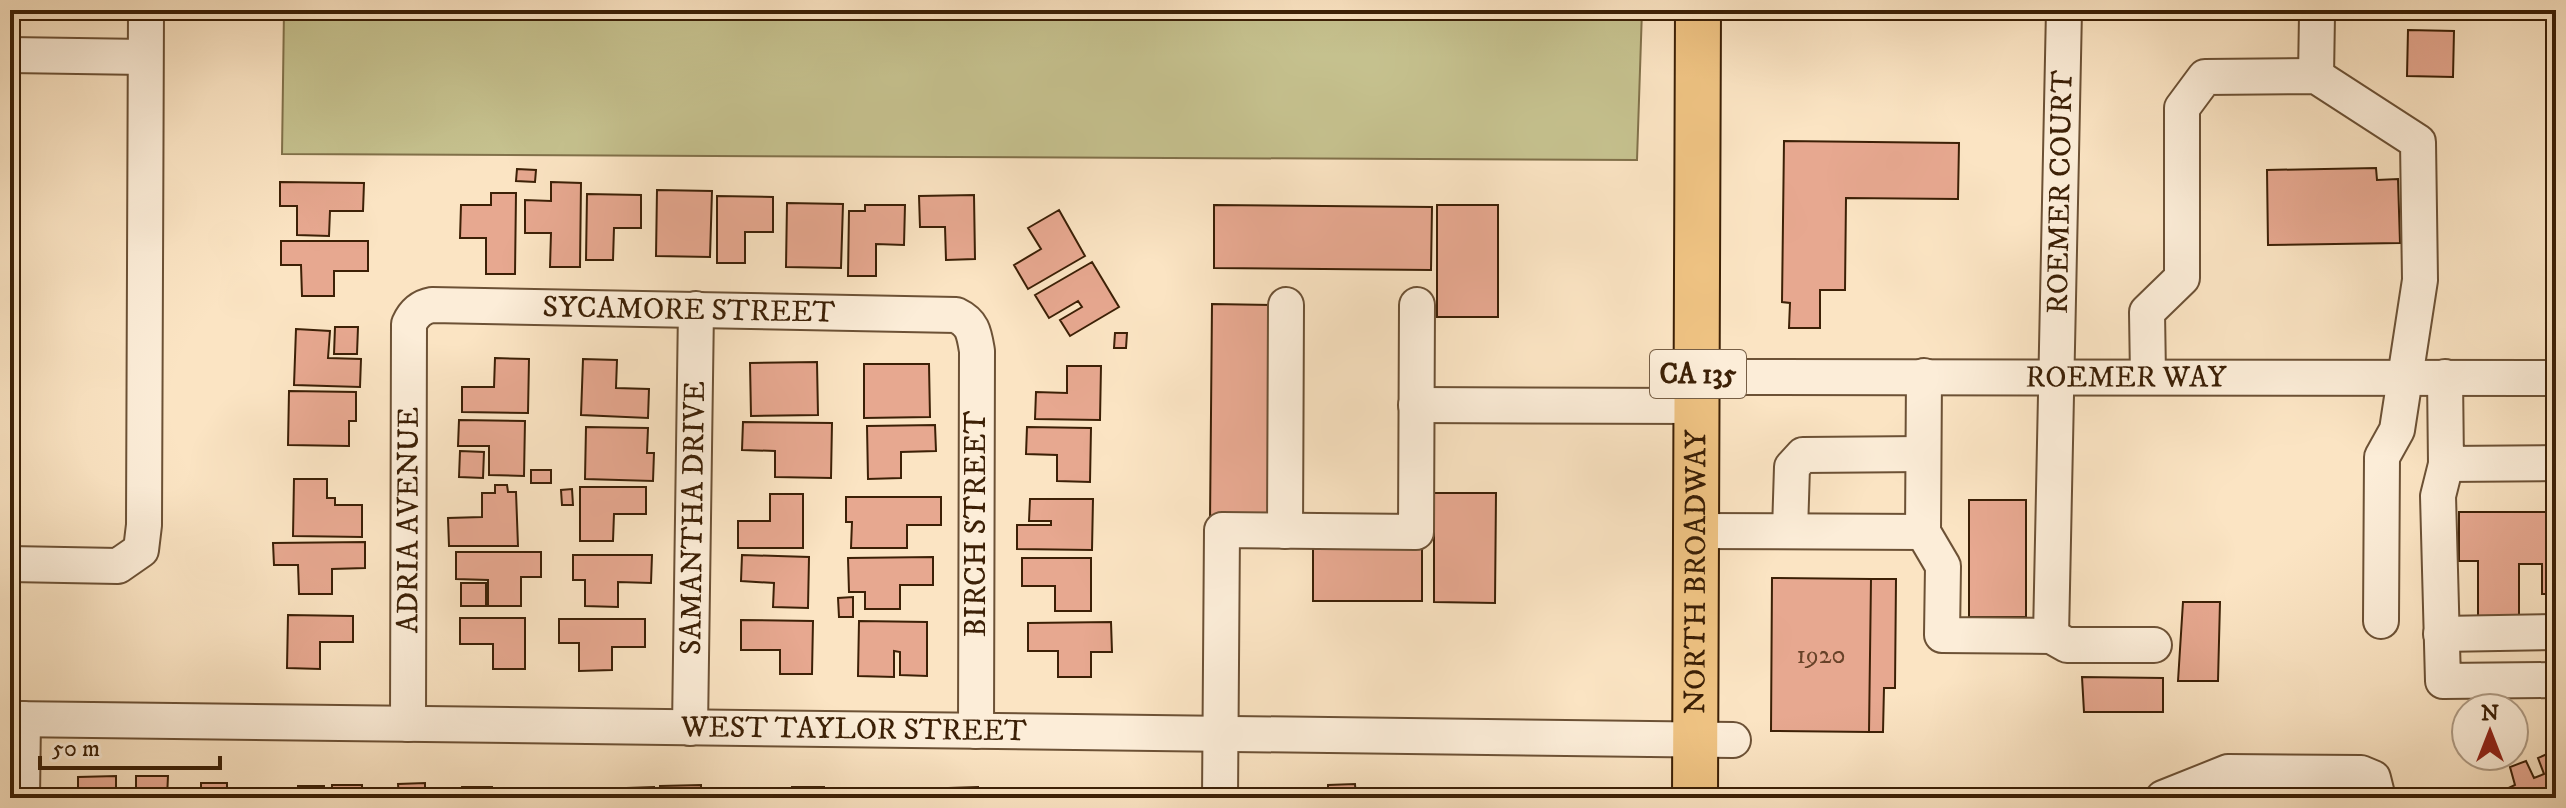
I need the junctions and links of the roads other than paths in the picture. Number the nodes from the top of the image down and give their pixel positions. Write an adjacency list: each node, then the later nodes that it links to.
1 (146, 10): 6 (street)
2 (1698, 10): 19 (main road, NORTH BROADWAY / CA 135)
3 (2064, 10): 14 (street, ROEMER COURT)
4 (2320, 10): 7 (street)
5 (10, 55): 6 (street)
6 (145, 57): 28 (street)
7 (2316, 76): 15 (street); 16 (street)
8 (1286, 305): 24 (street)
9 (1417, 305): 20 (street)
10 (696, 309): 11 (street, SYCAMORE STREET); 12 (street, SYCAMORE STREET); 37 (street, SAMANTHA DRIVE)
11 (412, 316): 36 (street, ADRIA AVENUE)
12 (966, 320): 38 (street, BIRCH STREET)
13 (1924, 376): 14 (street, ROEMER WAY); 19 (street, ROEMER WAY); 21 (street)
14 (2056, 376): 15 (street, ROEMER WAY); 32 (street, ROEMER COURT)
15 (2148, 376): 16 (street, ROEMER WAY)
16 (2405, 377): 17 (street, ROEMER WAY); 29 (street)
17 (2445, 377): 18 (street, ROEMER WAY); 23 (street)
18 (2556, 378)
19 (1698, 392): 20 (street, ROEMER WAY); 25 (main road, NORTH BROADWAY / CA 135)
20 (1416, 405): 24 (street)
21 (1923, 454): 26 (street); 27 (street)
22 (2556, 463): 23 (street)
23 (2446, 464): 31 (street)
24 (1285, 531): 39 (street)
25 (1697, 531): 26 (street); 40 (main road, NORTH BROADWAY / CA 135)
26 (1790, 531): 27 (street)
27 (1923, 532): 32 (street)
28 (10, 564)
29 (2381, 621)
30 (2556, 632): 31 (street)
31 (2441, 634): 34 (street)
32 (2051, 636): 33 (street)
33 (2154, 645)
34 (2556, 680)
35 (16, 719): 36 (street, WEST TAYLOR STREET); 41 (street)
36 (408, 724): 37 (street, WEST TAYLOR STREET)
37 (690, 728): 38 (street, WEST TAYLOR STREET)
38 (976, 731): 39 (street, WEST TAYLOR STREET)
39 (1221, 735): 40 (street, WEST TAYLOR STREET); 42 (street)
40 (1715, 739): 43 (main road, NORTH BROADWAY / CA 135)
41 (22, 798)
42 (1220, 798)
43 (1695, 798)
44 (2163, 798): 45 (street)
45 (2378, 798)

